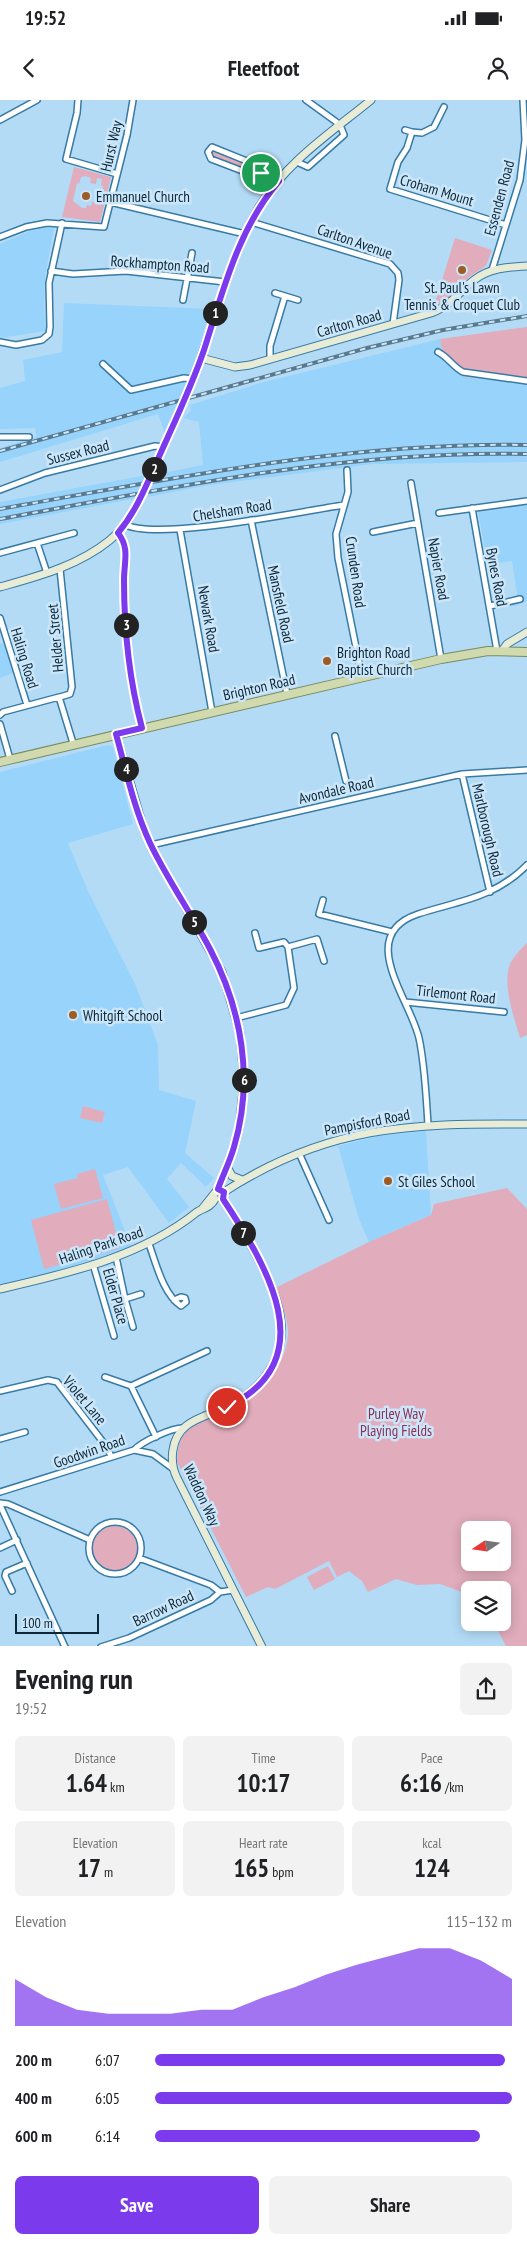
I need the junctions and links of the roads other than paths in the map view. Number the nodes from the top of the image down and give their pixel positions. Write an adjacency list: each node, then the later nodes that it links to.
1 (37, 100): 8 (street)
2 (78, 100): 16 (street)
3 (133, 100): 16 (street, Hurst Way)
4 (306, 100): 9 (street)
5 (371, 100): 9 (street)
6 (523, 100): 21 (street, Essenden Road)
7 (444, 107): 11 (street)
8 (0, 120)
9 (340, 125): 13 (street); 13 (street)
10 (405, 130): 11 (street)
11 (412, 132): 21 (street, Croham Mount)
12 (238, 157): 14 (street); 14 (street); 15 (street)
13 (298, 162): 17 (street)
14 (234, 167): 15 (street)
15 (261, 173): 17 (street)
16 (117, 174): 18 (street, Hurst Way)
17 (279, 181): 19 (street)
18 (110, 202): 20 (street, Hurst Way); 22 (street)
19 (251, 222): 22 (street); 34 (street, Carlton Avenue)
20 (62, 223): 23 (street); 27 (street)
21 (506, 224): 26 (street, Essenden Road)
22 (245, 234): 29 (street)
23 (0, 238)
24 (192, 253): 28 (street)
25 (527, 266): 26 (street)
26 (492, 270): 34 (street, Carlton Road)
27 (52, 271): 28 (street, Rockhampton Road); 35 (street)
28 (187, 278): 29 (street, Rockhampton Road); 32 (street)
29 (225, 282): 37 (street)
30 (275, 293): 31 (street)
31 (285, 296): 33 (street); 38 (street)
32 (183, 300)
33 (298, 300)
34 (393, 324): 38 (street, Carlton Road)
35 (0, 342)
36 (438, 352): 41 (street)
37 (201, 358): 38 (street, Carlton Road); 40 (street)
38 (270, 359)
39 (103, 364): 40 (street)
40 (193, 379): 44 (street)
41 (527, 381)
42 (0, 437): 43 (street)
43 (29, 437)
44 (164, 447): 47 (street, Sussex Road); 54 (street)
45 (347, 470): 49 (street, Crunden Road)
46 (411, 483): 53 (street, Napier Road)
47 (0, 490)
48 (527, 501): 50 (street)
49 (344, 505): 52 (street, Chelsham Road); 72 (street, Crunden Road)
50 (472, 508): 51 (street); 65 (street, Bynes Road)
51 (439, 512)
52 (251, 520): 55 (street, Chelsham Road); 73 (street, Mansfield Road)
53 (418, 523): 56 (street); 71 (street, Napier Road)
54 (124, 524): 55 (street, Chelsham Road); 58 (street)
55 (180, 530): 76 (street, Newark Road)
56 (373, 532)
57 (74, 533): 59 (street)
58 (118, 533): 61 (street); 79 (street)
59 (37, 543): 60 (street); 62 (street)
60 (0, 553)
61 (60, 569): 62 (street); 74 (street, Helder Street)
62 (48, 573): 63 (street)
63 (0, 587)
64 (520, 599): 65 (street)
65 (490, 606): 68 (street, Bynes Road)
66 (0, 618): 75 (street, Haling Road)
67 (524, 634): 68 (street); 69 (street)
68 (499, 651): 69 (main road, Brighton Road); 71 (main road, Brighton Road)
69 (516, 652): 70 (main road, Brighton Road)
70 (527, 652)
71 (441, 659): 72 (main road, Brighton Road)
72 (362, 677): 73 (main road, Brighton Road)
73 (287, 694): 76 (main road, Brighton Road)
74 (60, 697): 75 (street, Haling Road); 82 (street, Haling Road)
75 (26, 705): 77 (street, Haling Road)
76 (212, 712): 79 (main road, Brighton Road)
77 (0, 715)
78 (0, 724): 83 (street)
79 (142, 728): 80 (main road, Brighton Road)
80 (116, 734): 82 (main road, Brighton Road); 88 (street)
81 (335, 736): 87 (street)
82 (73, 744): 83 (main road, Brighton Road)
83 (10, 759): 84 (main road, Brighton Road)
84 (0, 762)
85 (527, 770): 86 (street, Avondale Road)
86 (462, 774): 88 (street, Avondale Road); 90 (street, Marlborough Road)
87 (346, 781)
88 (151, 845): 98 (street)
89 (527, 865): 90 (street)
90 (490, 892): 92 (street)
91 (323, 900): 92 (street)
92 (392, 932): 96 (street)
93 (255, 933): 94 (street)
94 (288, 948): 95 (street); 98 (street)
95 (324, 961)
96 (405, 1002): 97 (street, Tirlemont Road); 99 (street)
97 (504, 1012)
98 (236, 1018): 102 (street)
99 (428, 1124): 100 (street, Pampisford Road); 101 (street, Pampisford Road)
100 (527, 1124)
101 (299, 1153): 103 (street, Pampisford Road); 105 (street)
102 (227, 1167): 103 (street); 104 (street)
103 (242, 1180): 104 (street, Pampisford Road)
104 (218, 1195): 106 (street, Haling Park Road); 119 (street)
105 (329, 1220)
106 (150, 1244): 107 (street, Haling Park Road); 112 (street)
107 (116, 1257): 108 (street, Haling Park Road); 111 (street)
108 (93, 1264): 109 (street, Haling Park Road); 114 (street, Elder Place)
109 (0, 1289)
110 (141, 1294): 111 (street)
111 (125, 1300): 113 (street)
112 (174, 1300)
113 (133, 1327)
114 (114, 1336)
115 (207, 1351): 117 (street)
116 (105, 1377): 117 (street)
117 (131, 1386): 121 (street)
118 (0, 1391): 124 (street, Violet Lane)
119 (183, 1428): 121 (street, Goodwin Road); 125 (street, Waddon Way)
120 (26, 1432): 122 (street)
121 (156, 1437): 123 (street, Goodwin Road)
122 (0, 1438)
123 (134, 1450): 124 (street, Goodwin Road); 125 (street)
124 (111, 1456): 126 (street, Goodwin Road)
125 (172, 1468): 134 (street, Waddon Way)
126 (0, 1492)
127 (0, 1504): 128 (street); 129 (street)
128 (17, 1540): 130 (street); 132 (street)
129 (90, 1540): 131 (street); 131 (street)
130 (0, 1548)
131 (139, 1558): 135 (street)
132 (27, 1563): 133 (street); 136 (street)
133 (12, 1590)
134 (233, 1590): 135 (street, Barrow Road); 138 (street, Waddon Way)
135 (220, 1592): 137 (street, Barrow Road)
136 (65, 1646)
137 (101, 1646)
138 (260, 1646)

